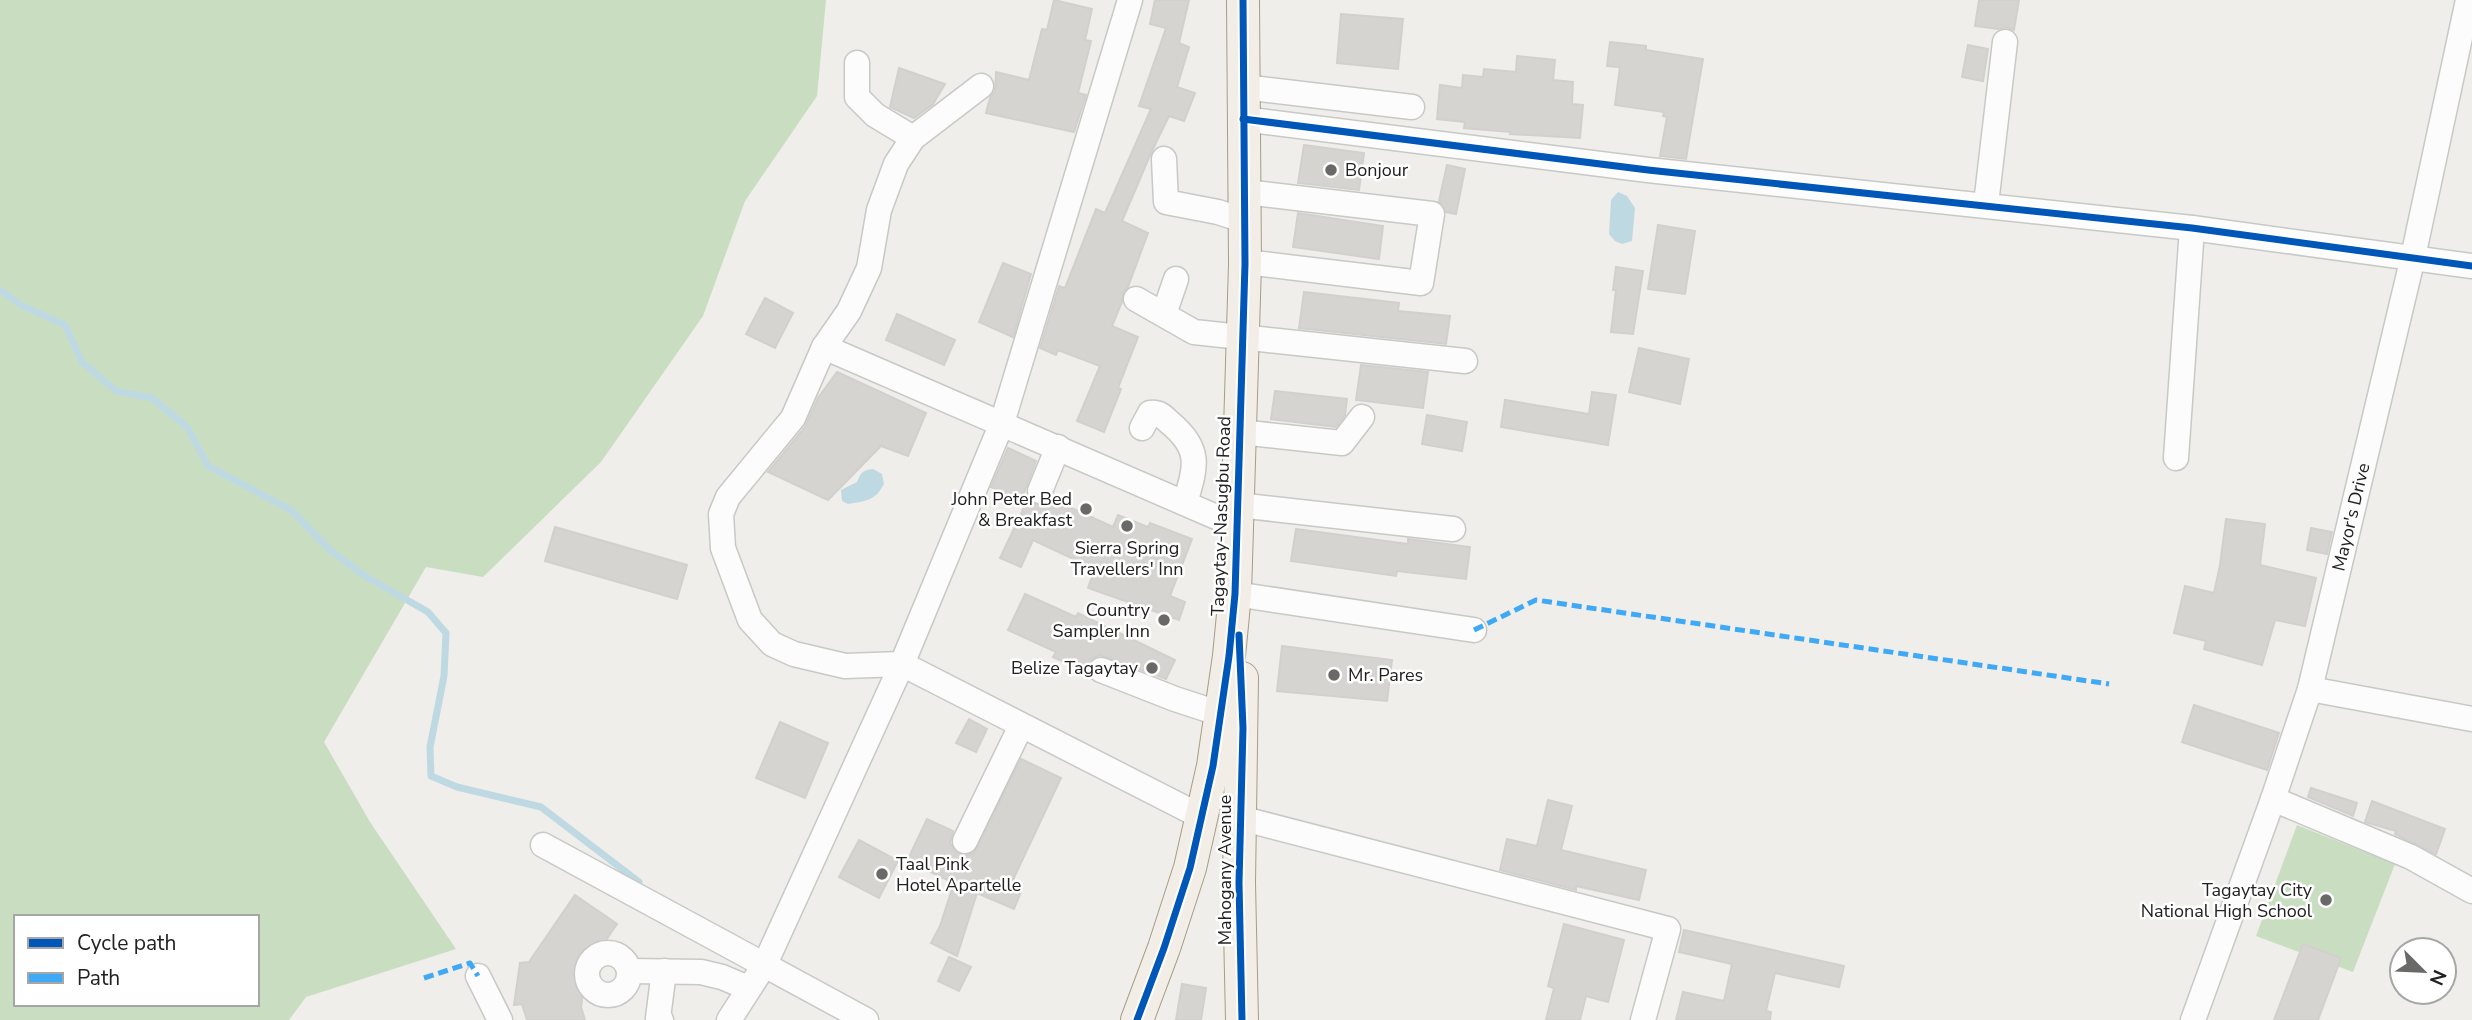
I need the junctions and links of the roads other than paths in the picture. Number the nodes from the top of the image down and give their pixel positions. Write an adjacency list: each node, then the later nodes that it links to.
1 (1130, 0): 25 (street)
2 (1243, 0): 7 (main road, Tagaytay-Nasugbu Road)
3 (2468, 0): 15 (street, Mayor's Drive)
4 (2005, 42): 12 (street)
5 (857, 63): 10 (street)
6 (981, 86): 10 (street)
7 (1242, 87): 8 (street); 9 (main road, Tagaytay-Nasugbu Road)
8 (1412, 107)
9 (1243, 119): 12 (street); 13 (main road, Tagaytay-Nasugbu Road)
10 (913, 138): 22 (street)
11 (1164, 159): 13 (street)
12 (1986, 204): 14 (street)
13 (1245, 206): 16 (main road, Tagaytay-Nasugbu Road); 16 (street)
14 (2192, 228): 15 (street); 29 (street)
15 (2413, 257): 17 (street); 38 (street, Mayor's Drive)
16 (1245, 264): 21 (main road, Tagaytay-Nasugbu Road)
17 (2472, 266)
18 (1176, 279): 20 (street)
19 (1136, 299): 20 (street)
20 (1164, 314): 21 (street)
21 (1243, 337): 23 (street); 27 (main road, Tagaytay-Nasugbu Road)
22 (824, 347): 25 (street); 36 (street)
23 (1465, 361)
24 (1362, 417): 27 (street)
25 (1002, 423): 28 (street); 36 (street)
26 (1142, 428): 31 (street)
27 (1240, 432): 32 (main road, Tagaytay-Nasugbu Road)
28 (1058, 447): 30 (street); 31 (street)
29 (2176, 458)
30 (1040, 491)
31 (1185, 503): 32 (street)
32 (1237, 515): 33 (street); 34 (main road, Tagaytay-Nasugbu Road)
33 (1453, 529)
34 (1235, 594): 35 (street); 39 (main road, Tagaytay-Nasugbu Road); 44 (main road, Mahogany Avenue)
35 (1474, 630)
36 (902, 664): 41 (street); 50 (street)
37 (1101, 670): 39 (street)
38 (2310, 689): 40 (street); 42 (street, Mayor's Drive)
39 (1221, 714): 43 (main road, Tagaytay-Nasugbu Road)
40 (2472, 719)
41 (1021, 726): 43 (street); 45 (street)
42 (2273, 799): 49 (street); 62 (street, Mayor's Drive)
43 (1202, 817): 47 (main road, Tagaytay-Nasugbu Road)
44 (1240, 818): 48 (main road, Mahogany Avenue); 61 (street)
45 (965, 841)
46 (543, 845): 50 (street)
47 (1190, 868): 48 (main road); 59 (main road, Tagaytay-Nasugbu Road)
48 (1239, 883): 60 (main road, Mahogany Avenue)
49 (2472, 891)
50 (765, 964): 54 (street); 58 (street)
51 (629, 971): 52 (street)
52 (664, 971): 54 (street); 56 (street)
53 (478, 975): 55 (street)
54 (748, 988): 57 (street)
55 (500, 1020)
56 (660, 1020)
57 (729, 1020)
58 (866, 1020)
59 (1137, 1020)
60 (1242, 1020)
61 (1643, 1020)
62 (2193, 1020)

